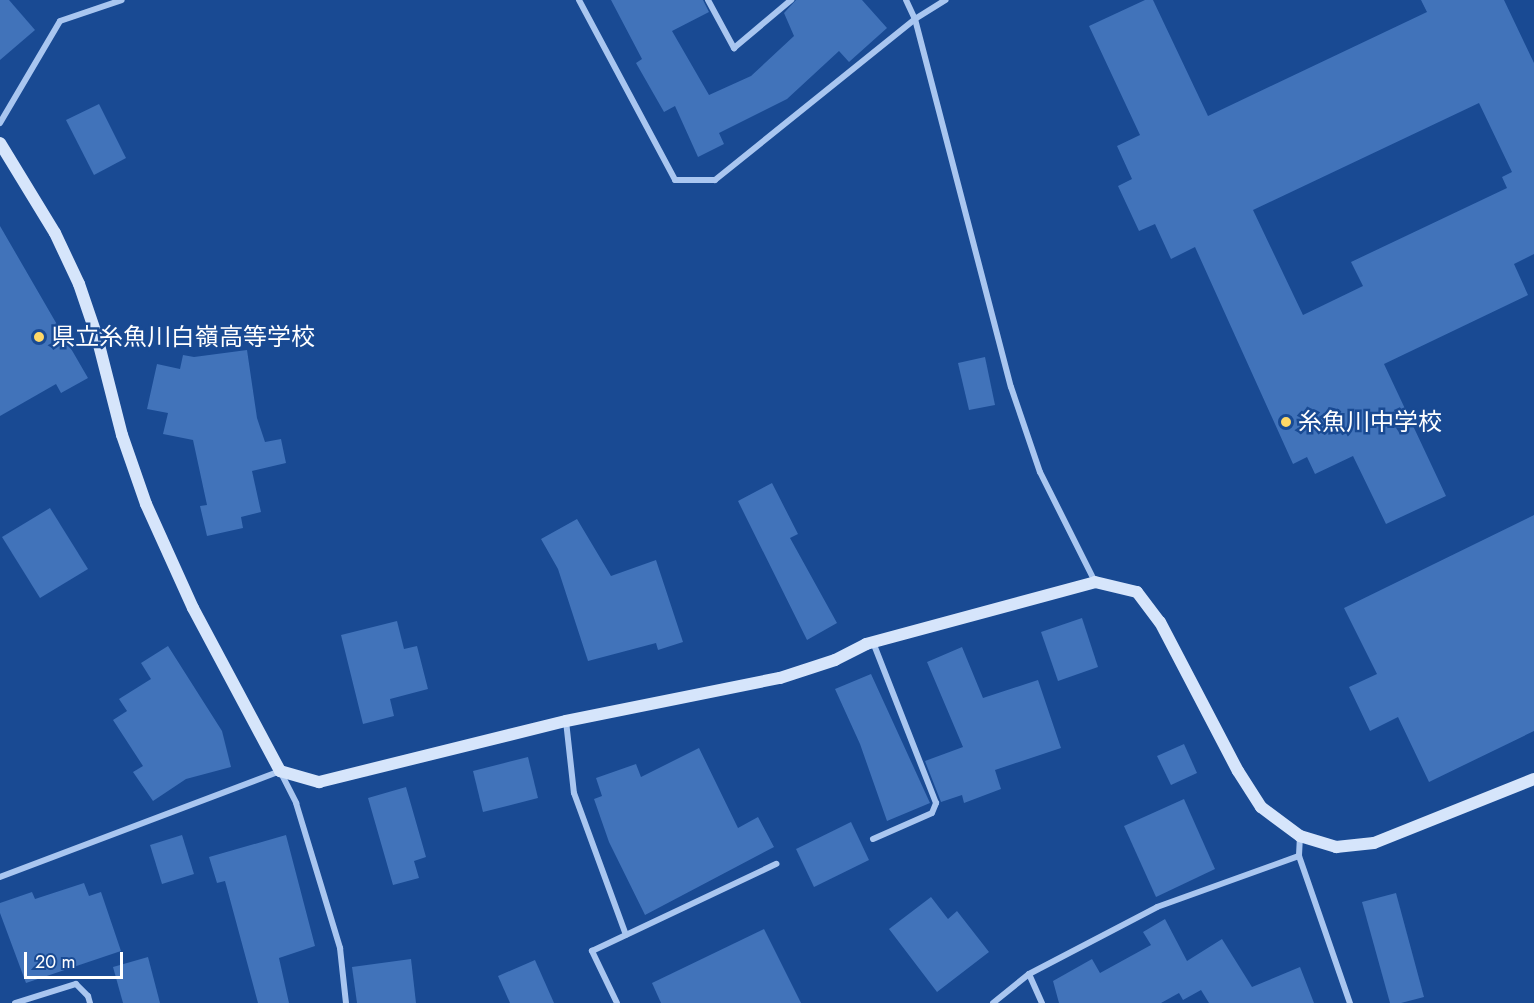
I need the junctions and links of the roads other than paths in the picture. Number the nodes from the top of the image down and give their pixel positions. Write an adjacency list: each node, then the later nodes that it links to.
1 (122, 0): 8 (street)
2 (579, 0): 7 (street)
3 (708, 0): 4 (street)
4 (791, 0)
5 (906, 0): 7 (street)
6 (946, 0): 7 (street)
7 (915, 19): 10 (street)
8 (0, 123)
9 (0, 143): 13 (street)
10 (1095, 582): 11 (street); 15 (street)
11 (873, 642): 12 (street); 16 (street)
12 (566, 721): 13 (street); 20 (street)
13 (280, 771): 19 (street); 24 (street)
14 (1534, 779): 15 (street)
15 (1300, 836): 17 (street)
16 (873, 840)
17 (1299, 856): 21 (street); 28 (street)
18 (776, 864): 20 (street)
19 (0, 877)
20 (627, 935): 25 (street)
21 (1029, 974): 26 (street); 27 (street)
22 (15, 1003): 23 (street)
23 (90, 1003)
24 (346, 1003)
25 (617, 1003)
26 (993, 1003)
27 (1042, 1003)
28 (1350, 1003)

